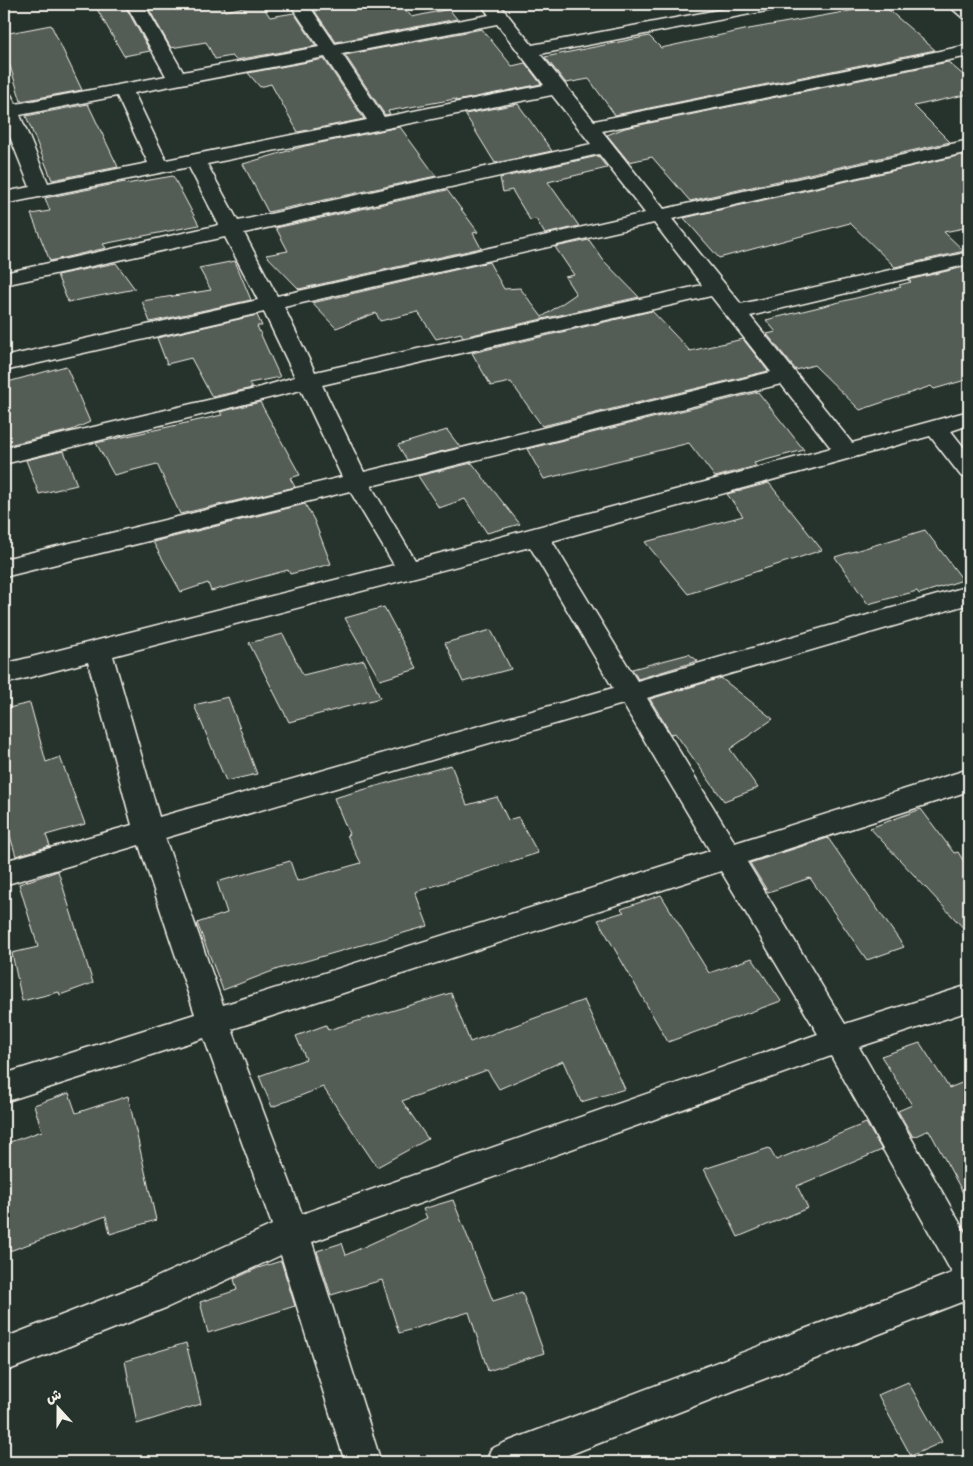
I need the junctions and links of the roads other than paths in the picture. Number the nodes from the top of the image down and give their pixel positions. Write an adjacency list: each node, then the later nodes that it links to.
1 (135, 4): 10 (street)
2 (299, 4): 7 (street)
3 (778, 4): 9 (street)
4 (956, 4): 6 (street)
5 (495, 11): 7 (street); 9 (street)
6 (969, 14)
7 (331, 50): 10 (street); 14 (street)
8 (969, 50): 15 (street)
9 (528, 51): 11 (street)
10 (178, 80): 12 (street)
11 (557, 88): 14 (street); 15 (street)
12 (123, 90): 13 (street); 19 (street)
13 (5, 108): 20 (street)
14 (379, 123): 18 (street)
15 (589, 128): 17 (street)
16 (969, 146): 22 (street)
17 (604, 147): 22 (street); 23 (street)
18 (194, 160): 19 (street); 23 (street)
19 (160, 167): 20 (street)
20 (42, 190): 21 (street)
21 (4, 198)
22 (659, 215): 26 (street); 27 (street)
23 (230, 229): 25 (street); 27 (street)
24 (969, 258): 28 (street)
25 (4, 279)
26 (717, 288): 28 (street); 31 (street)
27 (270, 302): 29 (street); 31 (street)
28 (737, 312): 30 (street)
29 (4, 364)
30 (785, 376): 34 (street); 37 (street)
31 (308, 381): 35 (street); 37 (street)
32 (969, 418): 33 (street)
33 (936, 428): 34 (street); 36 (street)
34 (846, 452): 38 (street)
35 (4, 456)
36 (969, 470)
37 (356, 480): 39 (street); 40 (street)
38 (537, 537): 40 (street); 44 (street)
39 (4, 568)
40 (410, 570): 42 (street)
41 (969, 595): 44 (street)
42 (98, 651): 43 (street); 46 (street)
43 (4, 674)
44 (629, 692): 46 (street); 47 (street)
45 (969, 780): 47 (street)
46 (149, 832): 48 (street); 50 (street)
47 (729, 857): 50 (street); 51 (street)
48 (4, 873)
49 (969, 998): 51 (street)
50 (214, 1023): 52 (street); 53 (street)
51 (838, 1040): 53 (street); 54 (street)
52 (4, 1088)
53 (292, 1233): 56 (street); 57 (street)
54 (969, 1270)
55 (969, 1283): 58 (street)
56 (4, 1355)
57 (363, 1462)
58 (504, 1462)

